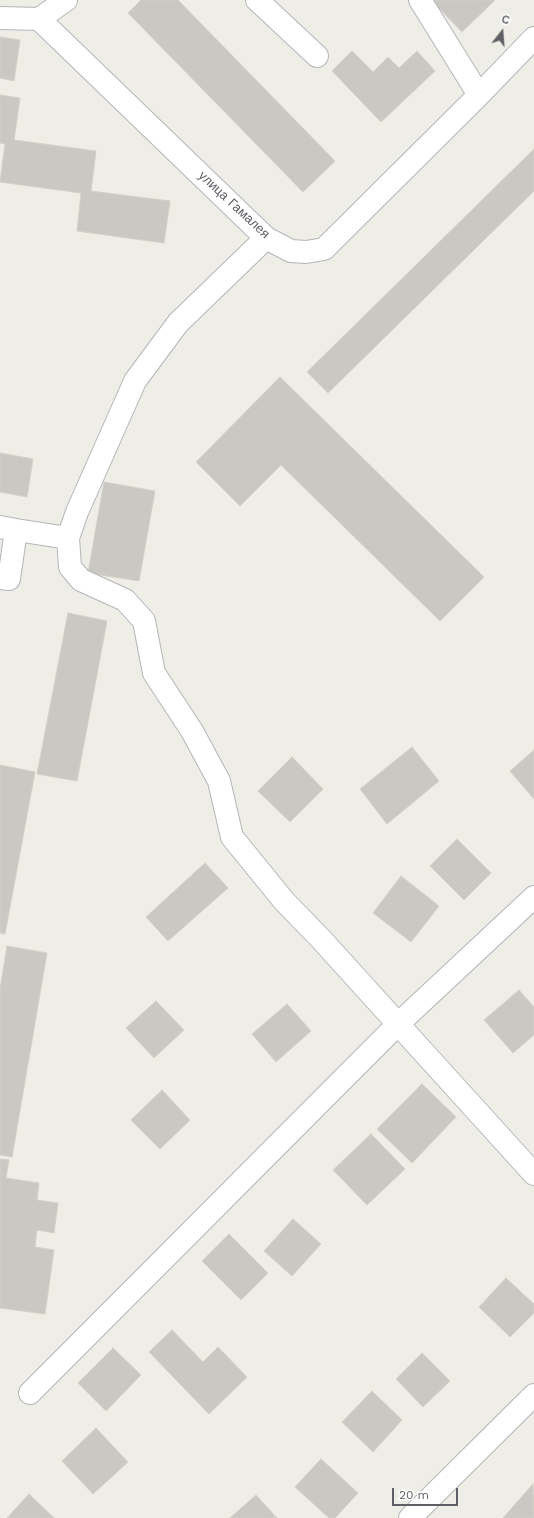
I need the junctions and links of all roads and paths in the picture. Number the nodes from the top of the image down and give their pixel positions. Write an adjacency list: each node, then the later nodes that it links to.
1 (66, 0): 5 (street)
2 (257, 0): 7 (street)
3 (420, 0): 8 (street)
4 (0, 18): 5 (street)
5 (39, 19): 9 (street, улица Гамалея)
6 (534, 38): 8 (street, улица Гамалея)
7 (317, 56)
8 (479, 95): 9 (street, улица Гамалея)
9 (266, 238): 11 (street)
10 (8, 529): 11 (street); 12 (street)
11 (68, 538): 14 (street)
12 (0, 578)
13 (534, 897): 14 (street)
14 (398, 1024): 15 (street); 16 (street)
15 (534, 1174)
16 (30, 1393)
17 (534, 1395): 18 (street)
18 (423, 1514)

